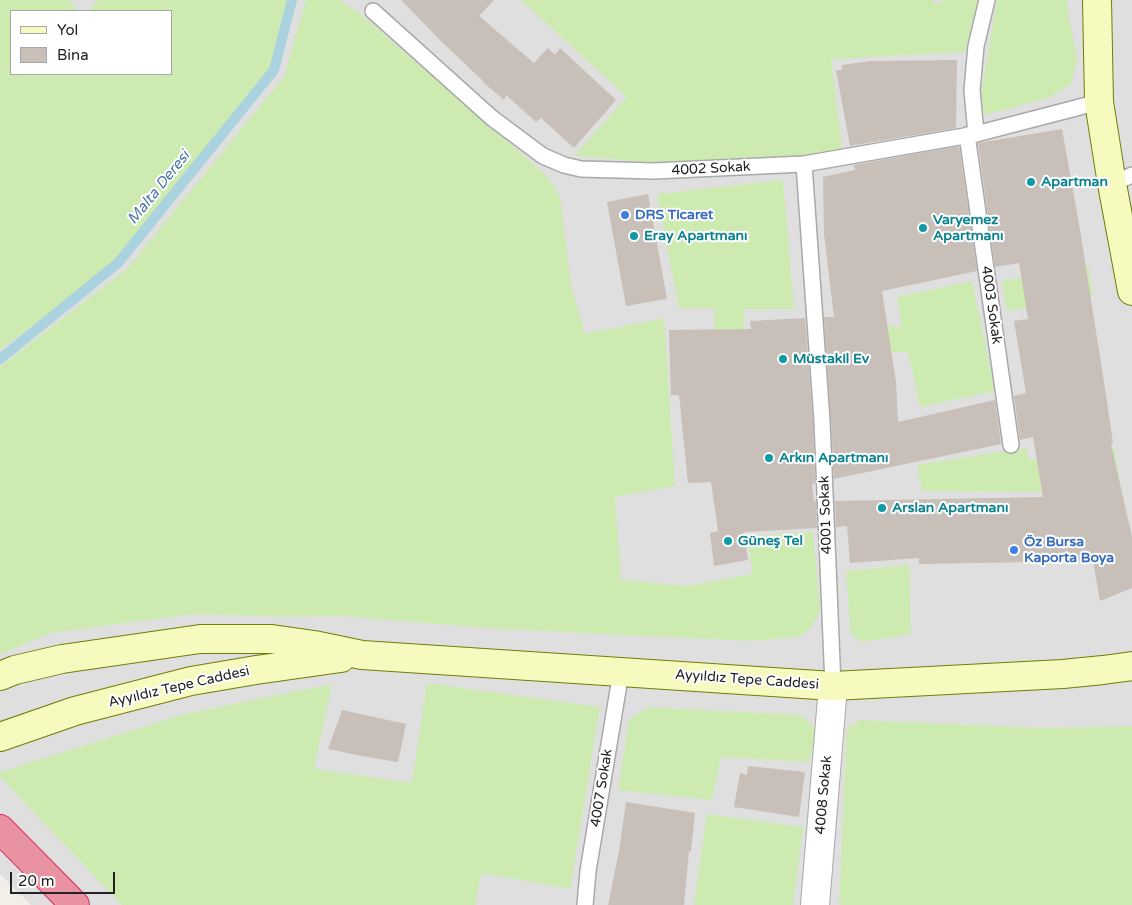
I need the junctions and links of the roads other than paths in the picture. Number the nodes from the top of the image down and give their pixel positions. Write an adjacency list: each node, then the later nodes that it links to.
1 (987, 0): 5 (lane, 4003 Sokak)
2 (1097, 0): 4 (main road)
3 (373, 11): 6 (lane, 4002 Sokak)
4 (1099, 102): 5 (lane, 4002 Sokak); 7 (main road)
5 (972, 135): 6 (lane, 4002 Sokak); 9 (lane, 4003 Sokak)
6 (804, 164): 14 (lane, 4001 Sokak)
7 (1122, 179): 8 (main road)
8 (1132, 291)
9 (1011, 445)
10 (362, 655): 12 (main road, Ayyıldız Tepe Caddesi); 13 (main road, Ayyıldız Tepe Caddesi); 15 (main road, Ayyıldız Tepe Caddesi)
11 (1132, 666): 14 (main road, Ayyıldız Tepe Caddesi)
12 (621, 672): 14 (main road, Ayyıldız Tepe Caddesi); 18 (lane, 4007 Sokak)
13 (0, 676)
14 (833, 686): 19 (street, 4008 Sokak)
15 (0, 737)
16 (1, 830): 17 (highway)
17 (75, 905)
18 (585, 905)
19 (814, 905)

